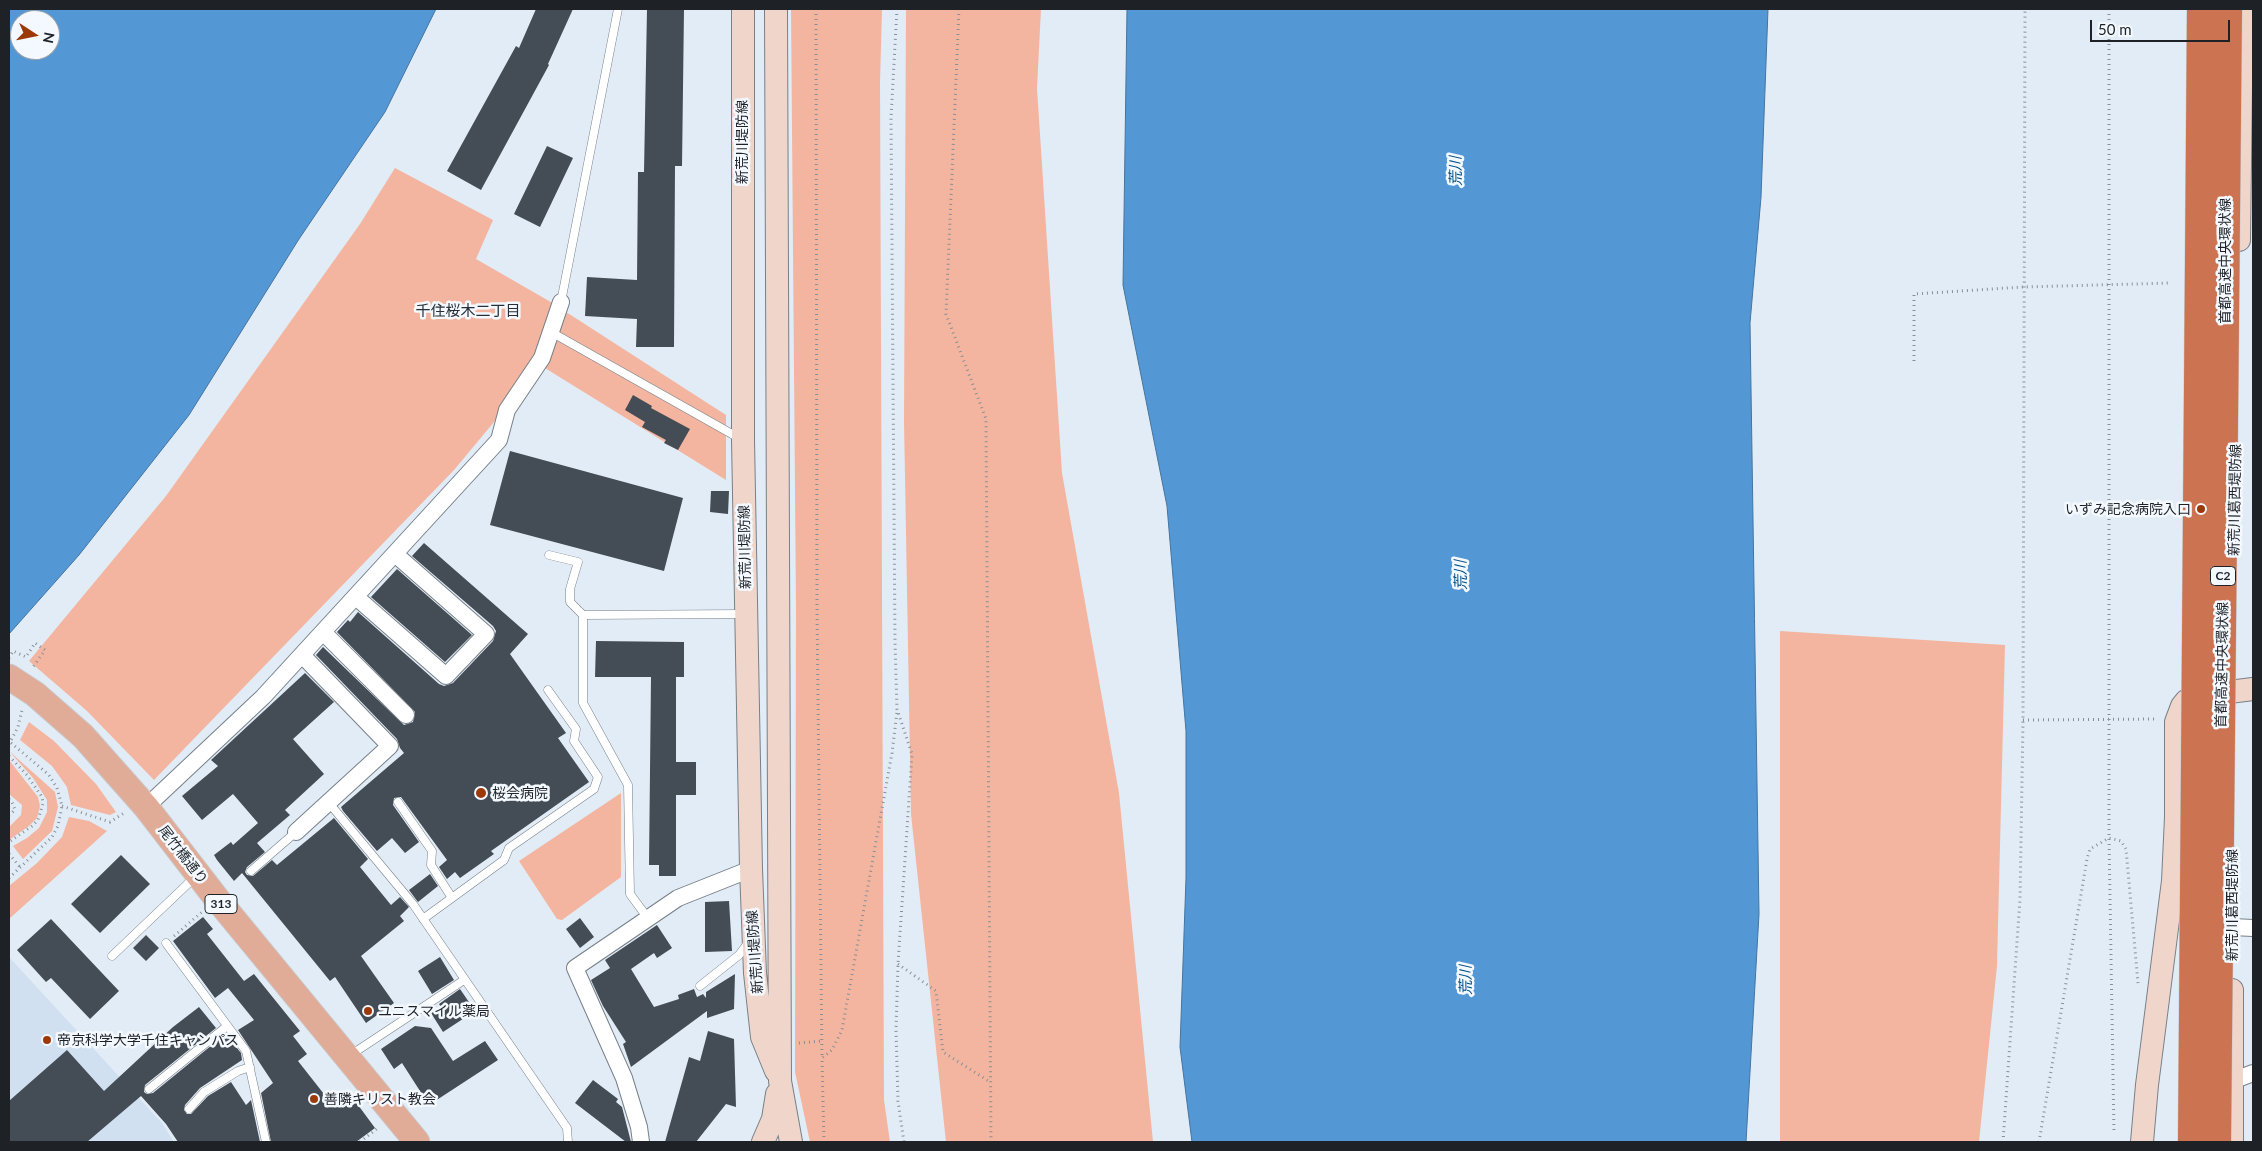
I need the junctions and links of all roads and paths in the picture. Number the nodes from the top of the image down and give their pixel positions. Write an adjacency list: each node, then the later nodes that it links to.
1 (618, 9): 16 (lane)
2 (743, 9): 19 (main road, 新荒川堤防線)
3 (776, 9): 73 (main road, 新荒川堤防線)
4 (816, 9): 67 (path)
5 (897, 9): 32 (path)
6 (958, 9): 75 (path)
7 (2025, 9): 15 (path)
8 (2109, 9): 14 (path)
9 (2201, 9): 95 (highway, 首都高速中央環状線 / C2, bridge)
10 (2215, 9): 30 (main road, 新荒川葛西堤防線)
11 (2228, 9): 97 (highway, 首都高速中央環状線 / C2, bridge)
12 (2242, 9): 29 (main road, 新荒川葛西堤防線)
13 (2170, 283): 14 (path)
14 (2108, 285): 15 (path); 34 (path)
15 (2023, 286): 18 (path); 36 (path)
16 (561, 302): 17 (street)
17 (551, 332): 19 (lane); 20 (street)
18 (1914, 361)
19 (743, 440): 23 (main road, 新荒川堤防線)
20 (394, 554): 22 (street); 22 (street)
21 (549, 555): 24 (lane)
22 (356, 597): 25 (street)
23 (746, 614): 24 (lane); 50 (main road, 新荒川堤防線)
24 (583, 615): 56 (lane)
25 (324, 633): 26 (street); 33 (street)
26 (303, 656): 41 (street); 43 (street)
27 (15, 671): 27 (path); 43 (main road, 尾竹橋通り / 313)
28 (548, 690): 54 (lane)
29 (2243, 691): 30 (main road); 58 (main road, 新荒川葛西堤防線)
30 (2206, 694): 94 (main road); 96 (main road, 新荒川葛西堤防線)
31 (23, 706): 37 (path)
32 (897, 709): 62 (path); 70 (path)
33 (406, 715)
34 (2110, 718): 35 (path); 36 (path); 46 (path)
35 (2159, 719)
36 (2023, 720): 92 (path)
37 (9, 742): 42 (path)
38 (9, 756): 47 (path)
39 (9, 799): 44 (path)
40 (398, 802): 54 (lane)
41 (329, 803): 45 (street); 57 (lane)
42 (62, 806): 43 (path); 49 (path)
43 (135, 810): 52 (main road, 尾竹橋通り / 313)
44 (9, 815)
45 (296, 832): 51 (lane)
46 (2109, 838): 65 (path); 80 (path); 93 (path)
47 (9, 842)
48 (9, 854): 49 (path)
49 (20, 867): 53 (path)
50 (751, 869): 56 (street); 59 (main road, 新荒川堤防線)
51 (251, 871)
52 (198, 874): 61 (lane); 69 (main road, 尾竹橋通り / 313)
53 (9, 878)
54 (452, 898): 57 (lane)
55 (204, 909): 60 (path)
56 (647, 917): 85 (street)
57 (423, 919): 63 (lane)
58 (2242, 928): 74 (main road, 新荒川葛西堤防線)
59 (753, 940): 64 (lane); 73 (main road, 新荒川堤防線)
60 (166, 943): 66 (lane)
61 (112, 956)
62 (898, 964): 75 (path); 90 (path)
63 (464, 980): 69 (lane); 84 (lane)
64 (700, 986)
65 (2140, 992)
66 (228, 1026): 71 (lane); 76 (lane)
67 (823, 1042): 68 (path); 70 (path)
68 (797, 1043)
69 (347, 1058): 83 (main road, 尾竹橋通り / 313)
70 (822, 1058): 89 (path)
71 (250, 1067): 77 (lane); 81 (lane)
72 (2253, 1073): 74 (street)
73 (780, 1081): 78 (main road); 88 (main road, 新荒川堤防線)
74 (2232, 1081): 98 (main road, 新荒川葛西堤防線)
75 (991, 1082): 91 (path)
76 (149, 1089)
77 (189, 1109)
78 (773, 1119): 86 (main road); 87 (main road)
79 (378, 1128): 82 (path)
80 (2114, 1134)
81 (266, 1142)
82 (360, 1142)
83 (416, 1142)
84 (568, 1142)
85 (641, 1142)
86 (763, 1142)
87 (770, 1142)
88 (791, 1142)
89 (824, 1142)
90 (904, 1142)
91 (991, 1142)
92 (2003, 1142)
93 (2039, 1142)
94 (2142, 1142)
95 (2192, 1142)
96 (2206, 1142)
97 (2217, 1142)
98 (2232, 1142)

